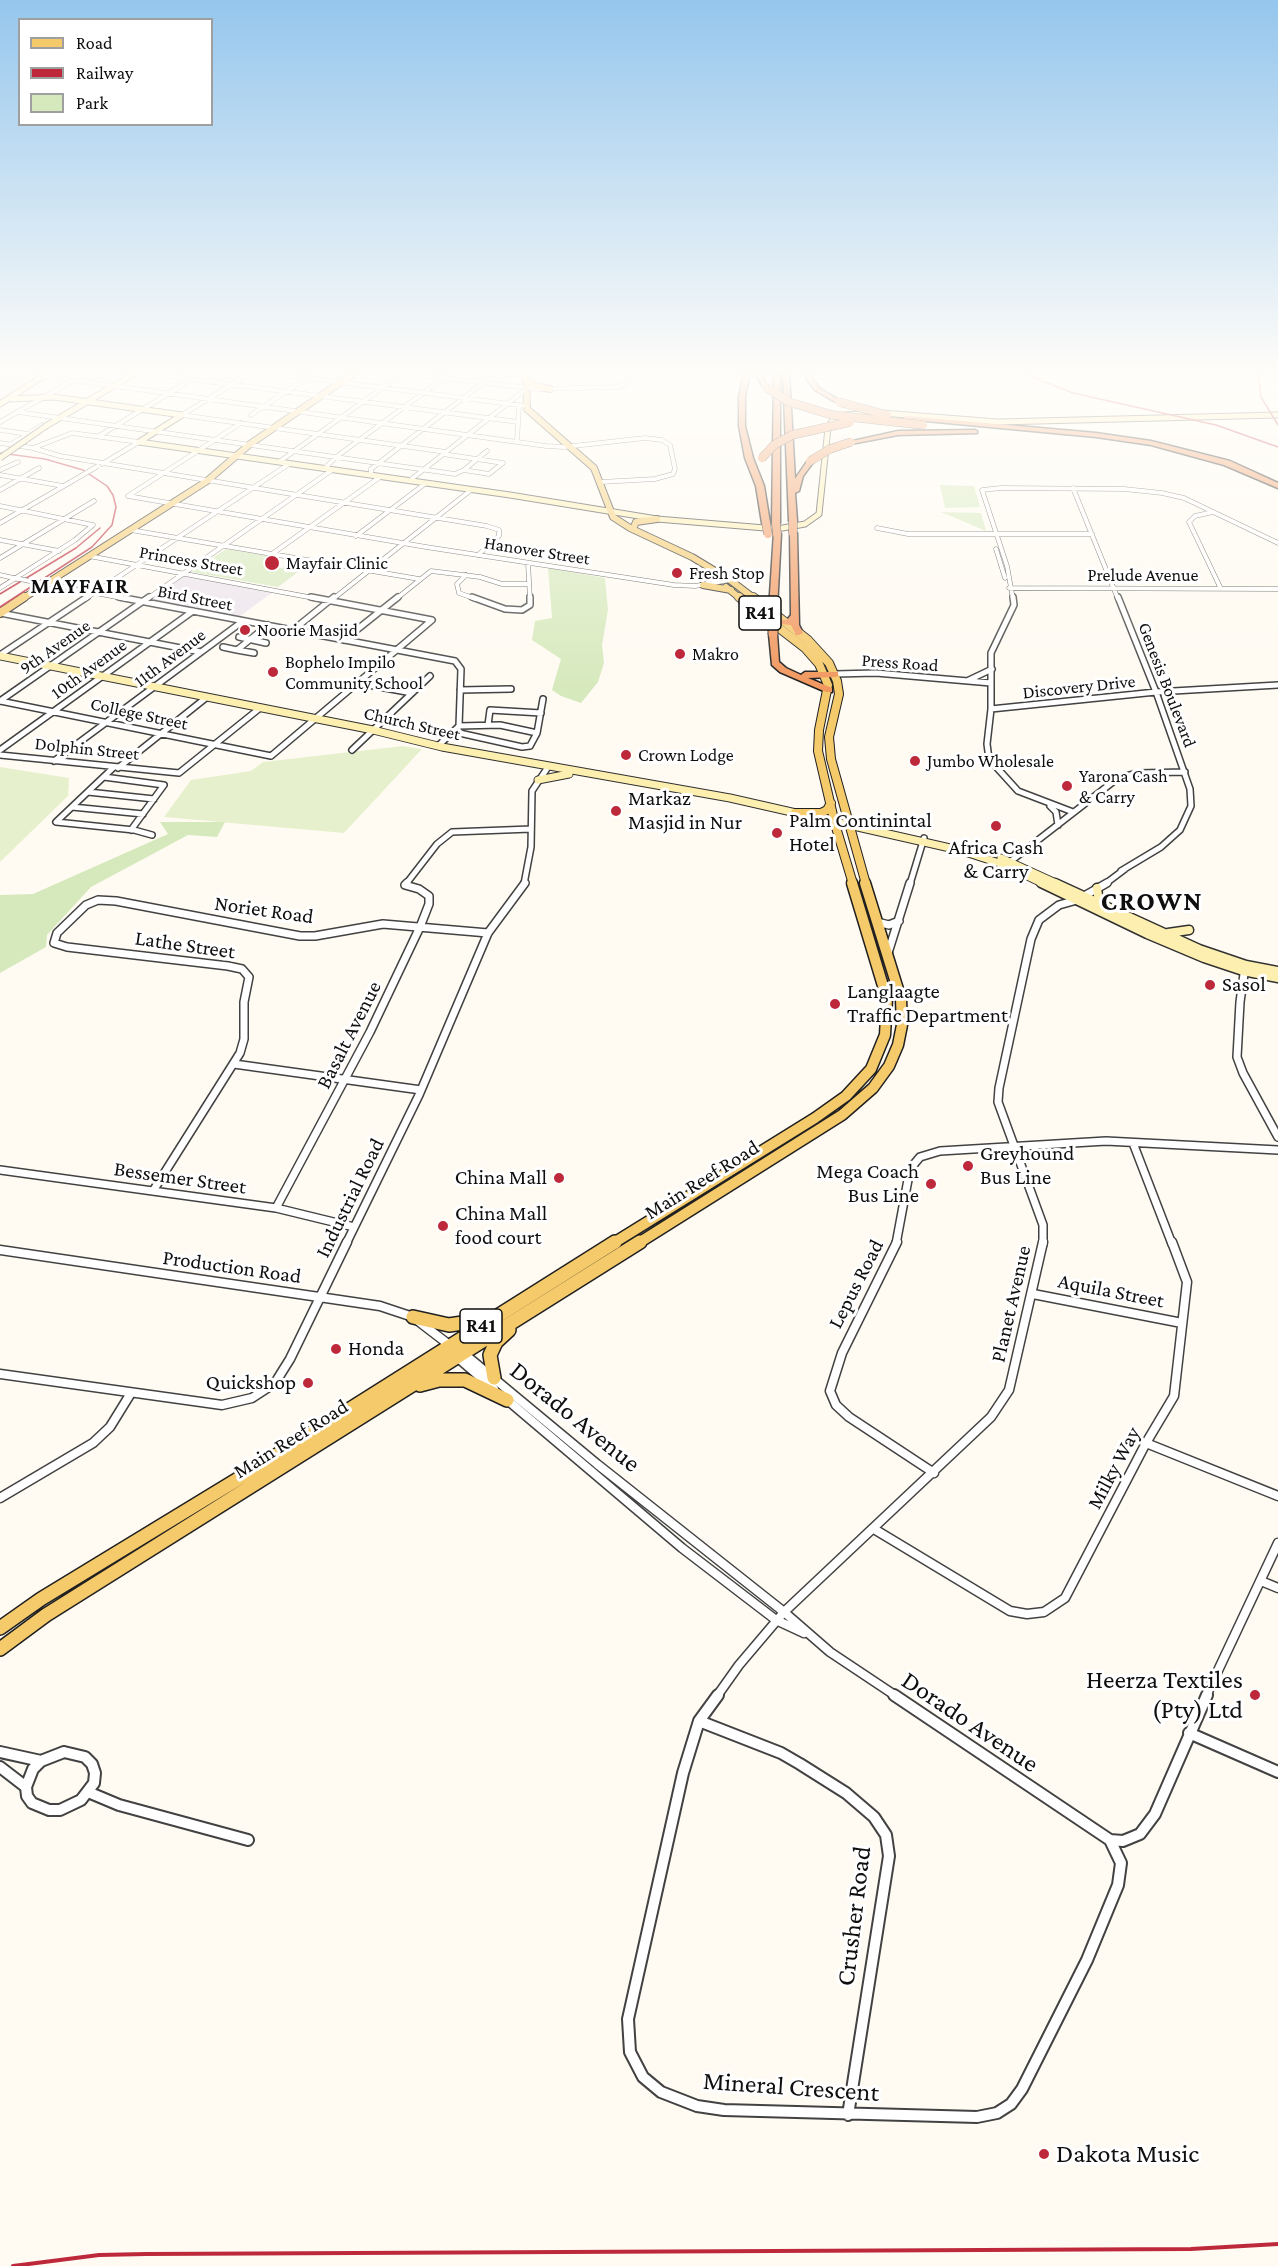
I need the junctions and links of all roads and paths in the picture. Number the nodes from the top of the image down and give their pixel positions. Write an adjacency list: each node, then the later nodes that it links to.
1 (12, 478): 22 (street)
2 (78, 478): 27 (street, bridge)
3 (157, 478): 40 (street, Hanover Street)
4 (190, 478): 23 (street)
5 (211, 478): 23 (main road)
6 (265, 478): 30 (street)
7 (323, 478): 36 (street, 9th Avenue)
8 (370, 478): 26 (street)
9 (379, 478): 26 (street)
10 (387, 478): 24 (street)
11 (419, 478): 24 (street)
12 (599, 478): 25 (main road)
13 (660, 478): 25 (street)
14 (757, 478): 28 (highway)
15 (761, 478): 28 (highway, bridge)
16 (777, 478): 56 (highway, bridge)
17 (790, 478): 37 (highway)
18 (798, 478): 37 (highway, bridge)
19 (823, 478): 49 (street)
20 (1249, 478): 35 (highway)
21 (1260, 478): 29 (highway)
22 (20, 479): 27 (street); 32 (street)
23 (207, 481): 30 (street); 40 (main road)
24 (417, 481): 33 (street); 33 (street); 34 (street)
25 (601, 482): 46 (main road)
26 (369, 485): 39 (street)
27 (63, 486): 42 (street)
28 (760, 486): 56 (highway, bridge)
29 (1278, 486)
30 (252, 488): 36 (street); 44 (street)
31 (1073, 488): 45 (street); 57 (street, Genesis Boulevard); 58 (street)
32 (0, 490)
33 (417, 490): 43 (street)
34 (471, 490): 46 (street); 48 (street)
35 (1278, 493)
36 (297, 495): 39 (street); 50 (street, 9th Avenue)
37 (791, 500): 99 (highway, bridge)
38 (93, 501): 47 (street)
39 (344, 502): 43 (street); 52 (street)
40 (171, 504): 44 (street, Hanover Street); 55 (main road)
41 (0, 506): 42 (street)
42 (22, 510): 47 (street); 51 (street)
43 (390, 510): 48 (street); 59 (street)
44 (216, 512): 50 (street, Hanover Street); 60 (street)
45 (1213, 512): 63 (street); 89 (street)
46 (610, 513): 49 (street); 54 (main road, R41)
47 (65, 518): 64 (street); 68 (street)
48 (436, 518): 65 (street); 67 (street)
49 (657, 519): 54 (main road)
50 (262, 520): 52 (street, Hanover Street); 66 (street, 9th Avenue)
51 (0, 523)
52 (309, 528): 59 (street, Hanover Street); 70 (street)
53 (877, 528): 58 (street)
54 (633, 529): 62 (main road, R41)
55 (131, 530): 60 (street); 72 (main road)
56 (772, 534): 121 (highway, bridge)
57 (1092, 534): 58 (street); 88 (street, Genesis Boulevard)
58 (993, 535): 92 (street)
59 (356, 536): 65 (street, Hanover Street)
60 (176, 538): 66 (street); 75 (street)
61 (0, 540): 64 (street)
62 (665, 543): 82 (main road, R41); 83 (main road, R41)
63 (1278, 543)
64 (23, 544): 68 (street); 73 (street)
65 (403, 544): 71 (street, Hanover Street); 76 (street)
66 (224, 546): 70 (street); 77 (street, 9th Avenue)
67 (489, 546): 69 (street); 71 (street)
68 (59, 551): 80 (street)
69 (540, 552)
70 (272, 554): 76 (street)
71 (478, 555): 74 (street, Hanover Street)
72 (89, 556): 75 (street, Princess Street); 84 (main road)
73 (0, 558)
74 (528, 563): 85 (street); 86 (street, Hanover Street)
75 (137, 564): 77 (street, Princess Street); 93 (street)
76 (369, 571): 81 (street); 94 (street)
77 (184, 573): 94 (street, Princess Street); 95 (street, 9th Avenue)
78 (0, 575): 80 (street, Bird Street)
79 (466, 575): 81 (street); 85 (street); 85 (street)
80 (18, 579): 84 (street, Bird Street, bridge); 87 (street)
81 (419, 579): 96 (street)
82 (730, 580): 83 (street, Hanover Street); 103 (main road, R41)
83 (720, 582): 86 (street, Hanover Street); 91 (main road, R41)
84 (42, 583): 93 (street, Bird Street); 98 (main road)
85 (527, 584)
86 (703, 585): 91 (main road)
87 (0, 588)
88 (1113, 588): 89 (street, Prelude Avenue); 92 (street, Prelude Avenue); 134 (street, Genesis Boulevard)
89 (1221, 589): 90 (street, Prelude Avenue)
90 (1278, 589)
91 (731, 590): 101 (main road, R41)
92 (1011, 590): 120 (street)
93 (95, 593): 95 (street, Bird Street); 102 (street)
94 (332, 600): 96 (street, Princess Street); 105 (street)
95 (144, 602): 97 (street, Bird Street); 106 (street, 9th Avenue)
96 (383, 609): 110 (street); 115 (street, Princess Street)
97 (193, 611): 100 (street, Bird Street); 112 (street, 10th Avenue)
98 (0, 613): 102 (street)
99 (795, 615): 103 (highway); 107 (highway)
100 (243, 621): 104 (street, Bird Street); 116 (street, 11th Avenue)
101 (770, 621): 103 (highway); 123 (main road, R41)
102 (49, 623): 106 (street); 118 (street)
103 (786, 623): 107 (main road, R41)
104 (267, 625): 105 (street, Bird Street); 109 (street)
105 (293, 630): 110 (street, Bird Street)
106 (99, 633): 112 (street); 119 (street, 9th Avenue)
107 (799, 633): 122 (main road, R41)
108 (238, 637): 109 (street)
109 (250, 640): 111 (street); 114 (street)
110 (344, 640): 115 (street, Bird Street)
111 (266, 642)
112 (149, 643): 116 (street); 124 (street, 10th Avenue)
113 (223, 647): 114 (street)
114 (237, 650): 117 (street)
115 (398, 650): 127 (street); 131 (street, Bird Street)
116 (201, 652): 130 (street, 11th Avenue)
117 (254, 653)
118 (0, 655): 119 (street, Church Street)
119 (51, 666): 124 (street, Church Street); 138 (street, 9th Avenue)
120 (992, 669): 126 (street, Press Road); 128 (street)
121 (792, 674): 123 (highway); 133 (highway)
122 (835, 674): 123 (highway); 126 (street, Press Road); 174 (main road, Main Reef Road / R41)
123 (824, 675): 133 (main road, R41)
124 (103, 676): 130 (street, Church Street); 142 (street, 10th Avenue)
125 (430, 676): 135 (street)
126 (964, 681): 128 (street, Press Road)
127 (358, 683): 135 (street); 145 (street)
128 (992, 683): 141 (street)
129 (1278, 685): 134 (street, Discovery Drive)
130 (155, 686): 136 (street, Church Street); 146 (street, 11th Avenue)
131 (460, 690): 132 (street); 148 (street)
132 (511, 690)
133 (829, 690): 168 (main road, Main Reef Road / R41)
134 (1156, 692): 140 (street, Discovery Drive); 161 (street, Genesis Boulevard)
135 (412, 693): 149 (street)
136 (207, 697): 139 (street, Church Street); 152 (street)
137 (543, 699): 143 (street)
138 (0, 701): 142 (street, College Street)
139 (260, 708): 145 (street, Church Street); 153 (street)
140 (1005, 708): 141 (street, Discovery Drive); 144 (street)
141 (991, 709): 144 (street)
142 (53, 712): 146 (street, College Street); 155 (street, 10th Avenue)
143 (541, 713): 147 (street); 151 (street)
144 (990, 716): 167 (street)
145 (316, 718): 149 (street, Church Street); 153 (street, College Street)
146 (106, 723): 152 (street, College Street); 158 (street, 11th Avenue)
147 (488, 725): 148 (street); 151 (street)
148 (459, 726): 150 (street)
149 (373, 730): 154 (street, Church Street); 156 (street)
150 (455, 732): 151 (street); 154 (street)
151 (537, 733)
152 (160, 734): 153 (street, College Street); 160 (street)
153 (216, 746): 160 (street, Dolphin Street)
154 (438, 746): 159 (street, Church Street)
155 (0, 750)
156 (352, 750)
157 (0, 755): 158 (street, Dolphin Street)
158 (54, 761): 160 (street, Dolphin Street)
159 (548, 767): 162 (street, Church Street); 164 (street, Industrial Road)
160 (116, 768): 163 (street)
161 (1185, 772): 170 (street); 181 (street, Genesis Boulevard)
162 (589, 774): 164 (street); 171 (street, Church Street)
163 (104, 777): 165 (street); 166 (street)
164 (538, 780): 176 (street, Industrial Road)
165 (88, 792): 166 (street); 169 (street)
166 (154, 799): 172 (street)
167 (1044, 802): 170 (street); 175 (street)
168 (831, 803): 171 (main road); 173 (main road, Main Reef Road / R41)
169 (72, 807): 172 (street); 177 (street)
170 (1073, 812): 175 (street)
171 (795, 813): 173 (street, Church Street)
172 (142, 814): 177 (street)
173 (834, 821): 174 (street, Church Street); 191 (main road, Main Reef Road / R41)
174 (848, 824): 179 (street, Church Street); 186 (main road, Main Reef Road / R41)
175 (1058, 825): 180 (street)
176 (531, 829): 187 (street, Basalt Avenue); 190 (street, Industrial Road)
177 (130, 830): 178 (street)
178 (152, 835)
179 (922, 840): 180 (street); 183 (street); 185 (street)
180 (1011, 861): 183 (street)
181 (1125, 869): 182 (street, Genesis Boulevard); 183 (street, Genesis Boulevard)
182 (1097, 888): 183 (street, Genesis Boulevard); 184 (street)
183 (1075, 897): 184 (street); 194 (street); 202 (street, Planet Avenue)
184 (1099, 902): 189 (street)
185 (899, 921): 186 (street); 193 (street)
186 (877, 922): 191 (main road, Main Reef Road / R41)
187 (420, 927): 190 (street, Noriet Road); 192 (street, Noriet Road); 198 (street, Basalt Avenue)
188 (1189, 930): 189 (street)
189 (1163, 932): 194 (street)
190 (488, 933): 199 (street, Industrial Road)
191 (874, 935): 193 (main road, Main Reef Road / R41); 212 (main road, Main Reef Road / R41)
192 (54, 943): 197 (street, Lathe Street)
193 (887, 955): 211 (main road, Main Reef Road / R41)
194 (1244, 968): 195 (street); 196 (street); 200 (street)
195 (1278, 971)
196 (1278, 978)
197 (234, 1064): 198 (street); 205 (street, Lathe Street)
198 (345, 1080): 199 (street); 206 (street, Basalt Avenue)
199 (421, 1090): 207 (street, Industrial Road)
200 (1278, 1137)
201 (1132, 1143): 202 (street); 203 (street); 214 (street, Milky Way)
202 (1015, 1148): 209 (street, Planet Avenue); 223 (street, Lepus Road)
203 (1278, 1150)
204 (0, 1170): 205 (street, Bessemer Street)
205 (153, 1191): 206 (street, Bessemer Street)
206 (276, 1208): 207 (street, Bessemer Street)
207 (354, 1227): 210 (street, Industrial Road)
208 (0, 1250): 210 (street, Production Road)
209 (1033, 1294): 214 (street, Aquila Street); 223 (street, Planet Avenue)
210 (319, 1298): 213 (street, Production Road); 220 (street, Industrial Road)
211 (539, 1306): 216 (main road, Main Reef Road / R41); 218 (main road)
212 (497, 1316): 213 (main road); 215 (main road, Main Reef Road / R41)
213 (413, 1317): 215 (street, Production Road)
214 (1182, 1323): 222 (street, Milky Way)
215 (449, 1345): 216 (street, Dorado Avenue); 232 (main road, Main Reef Road / R41)
216 (460, 1355): 218 (street, Dorado Avenue); 219 (main road, Main Reef Road / R41); 221 (street, Dorado Avenue)
217 (0, 1374): 220 (street, Industrial Road)
218 (494, 1378): 230 (street, Dorado Avenue)
219 (403, 1391): 221 (main road); 234 (main road, Main Reef Road / R41)
220 (131, 1393): 225 (street)
221 (507, 1400): 231 (street, Dorado Avenue)
222 (1146, 1443): 224 (street); 226 (street, Milky Way)
223 (934, 1473): 226 (street, Planet Avenue)
224 (1278, 1496)
225 (0, 1498)
226 (874, 1529): 230 (street, Planet Avenue)
227 (1278, 1543): 228 (street)
228 (1262, 1581): 229 (street); 236 (street)
229 (1278, 1588)
230 (784, 1612): 231 (street, Mineral Crescent); 233 (street, Dorado Avenue)
231 (776, 1620): 233 (street, Dorado Avenue); 235 (street, Mineral Crescent)
232 (0, 1628)
233 (809, 1635): 244 (street, Dorado Avenue)
234 (0, 1649)
235 (699, 1721): 245 (street, Crusher Road); 245 (street, Mineral Crescent)
236 (1189, 1733): 240 (street); 244 (street)
237 (0, 1752): 238 (street)
238 (41, 1761): 241 (street); 242 (street)
239 (0, 1767): 241 (street)
240 (1278, 1772)
241 (26, 1787): 242 (street)
242 (88, 1792): 243 (street)
243 (248, 1840)
244 (1110, 1840): 245 (street, Mineral Crescent)
245 (848, 2115)

